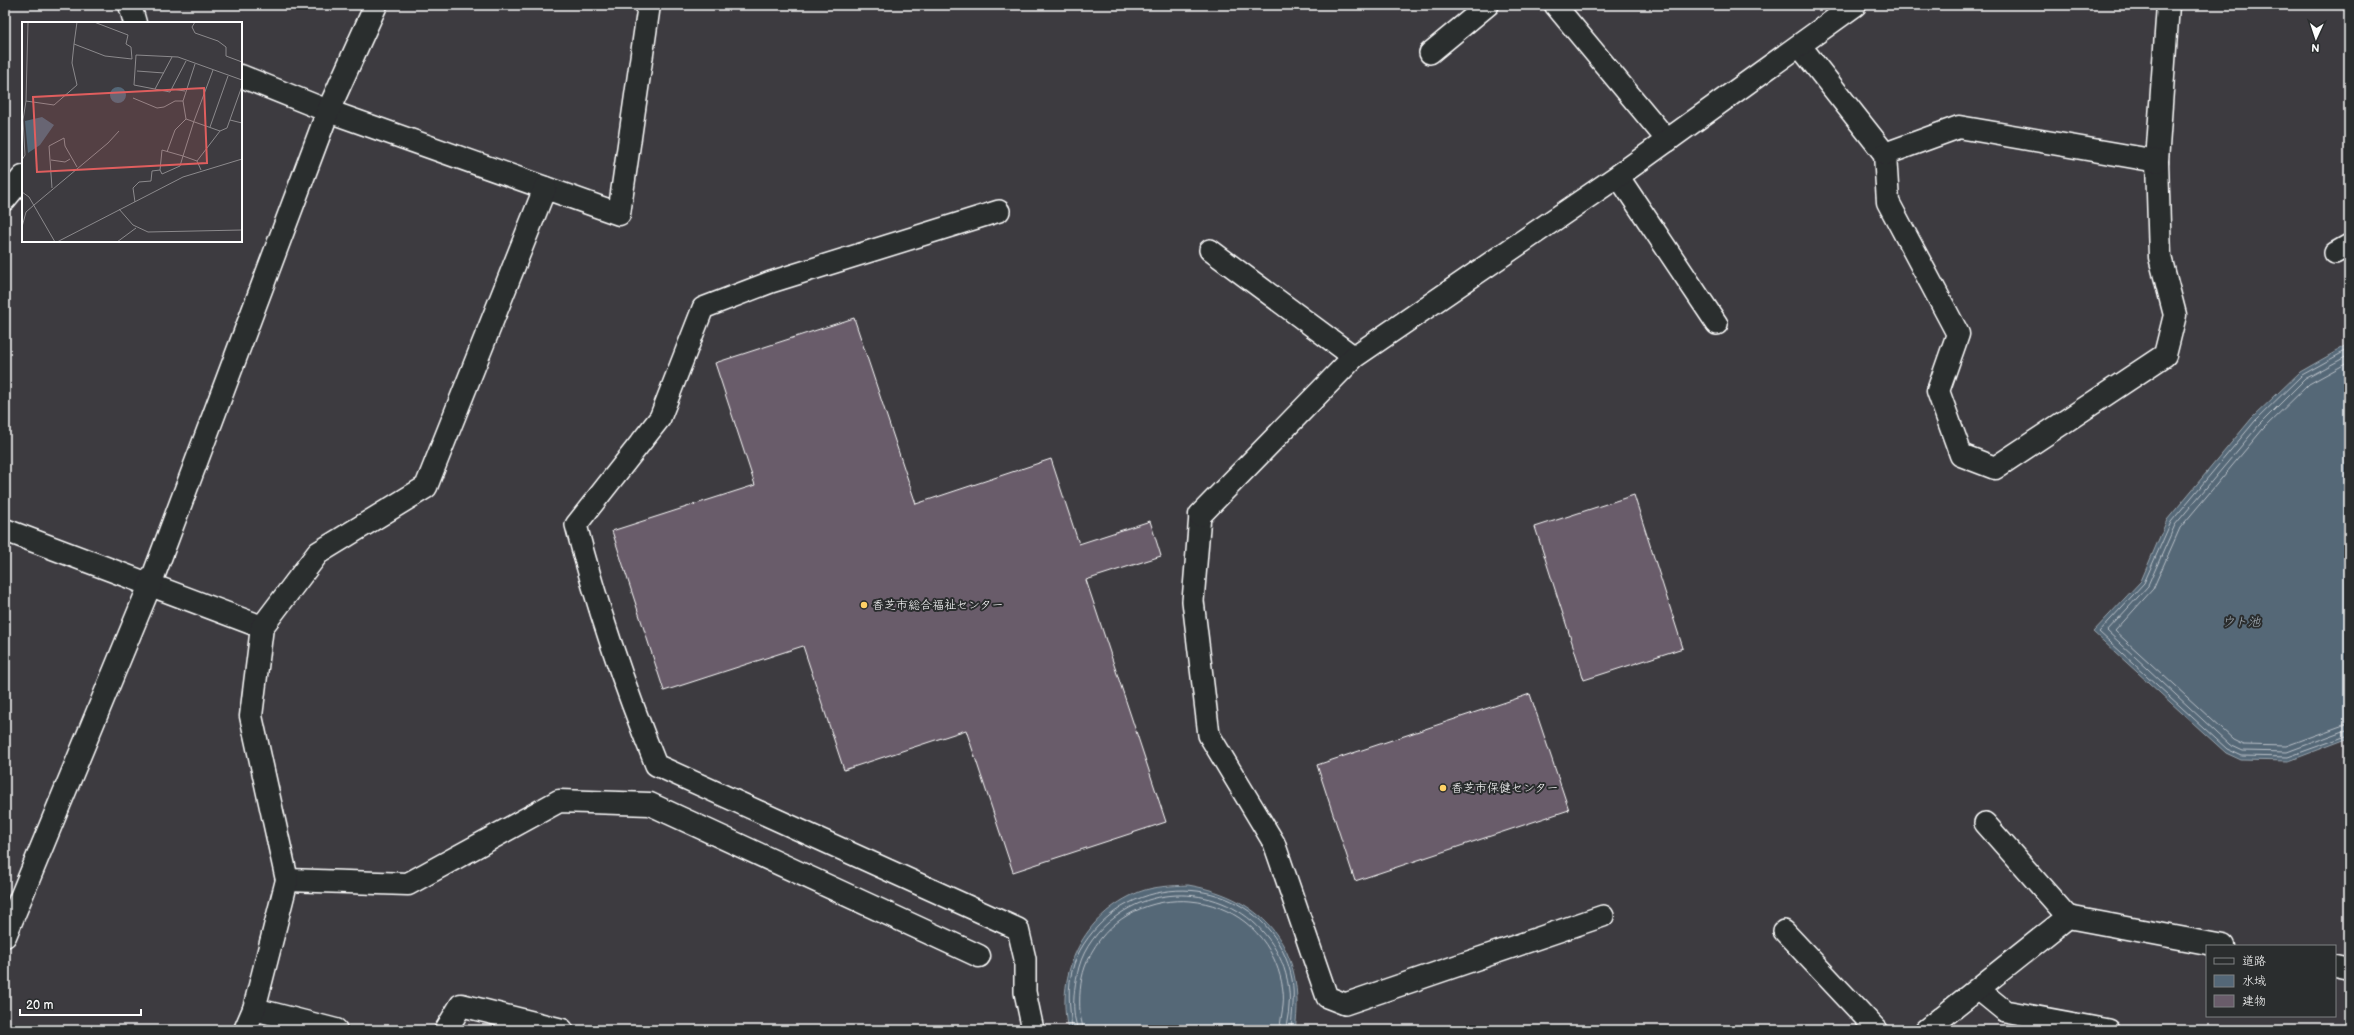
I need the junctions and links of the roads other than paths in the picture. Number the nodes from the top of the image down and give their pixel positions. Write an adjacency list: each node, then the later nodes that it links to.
1 (130, 5): 8 (street)
2 (376, 5): 12 (street)
3 (649, 5): 18 (street)
4 (1488, 5): 10 (lane)
5 (1555, 5): 13 (lane)
6 (1855, 5): 9 (street)
7 (2168, 5): 15 (street)
8 (136, 22)
9 (1800, 46): 13 (street); 14 (street)
10 (1430, 53)
11 (242, 76): 12 (street)
12 (328, 111): 18 (street); 26 (street)
13 (1668, 141): 16 (street)
14 (1885, 154): 15 (street); 15 (street)
15 (2157, 161)
16 (1618, 176): 22 (lane); 23 (street)
17 (22, 178): 19 (street)
18 (545, 188): 27 (street)
19 (5, 199)
20 (999, 211): 44 (lane)
21 (1210, 250): 23 (lane)
22 (1717, 324)
23 (1354, 356): 24 (street)
24 (1200, 515): 30 (lane)
25 (5, 530): 26 (street)
26 (150, 585): 27 (street); 33 (street)
27 (262, 626): 29 (street)
28 (1985, 823): 31 (lane)
29 (287, 880): 35 (street); 39 (street)
30 (1604, 916)
31 (2068, 918): 34 (street); 38 (street)
32 (1784, 931): 45 (lane)
33 (5, 936)
34 (2218, 945)
35 (979, 956)
36 (2336, 966): 37 (street)
37 (2349, 969)
38 (1978, 989): 46 (street); 47 (lane)
39 (254, 1009): 40 (street); 41 (street)
40 (245, 1030)
41 (336, 1030)
42 (446, 1030): 43 (street)
43 (562, 1030)
44 (1033, 1030)
45 (1877, 1030)
46 (1926, 1030)
47 (2108, 1030)

